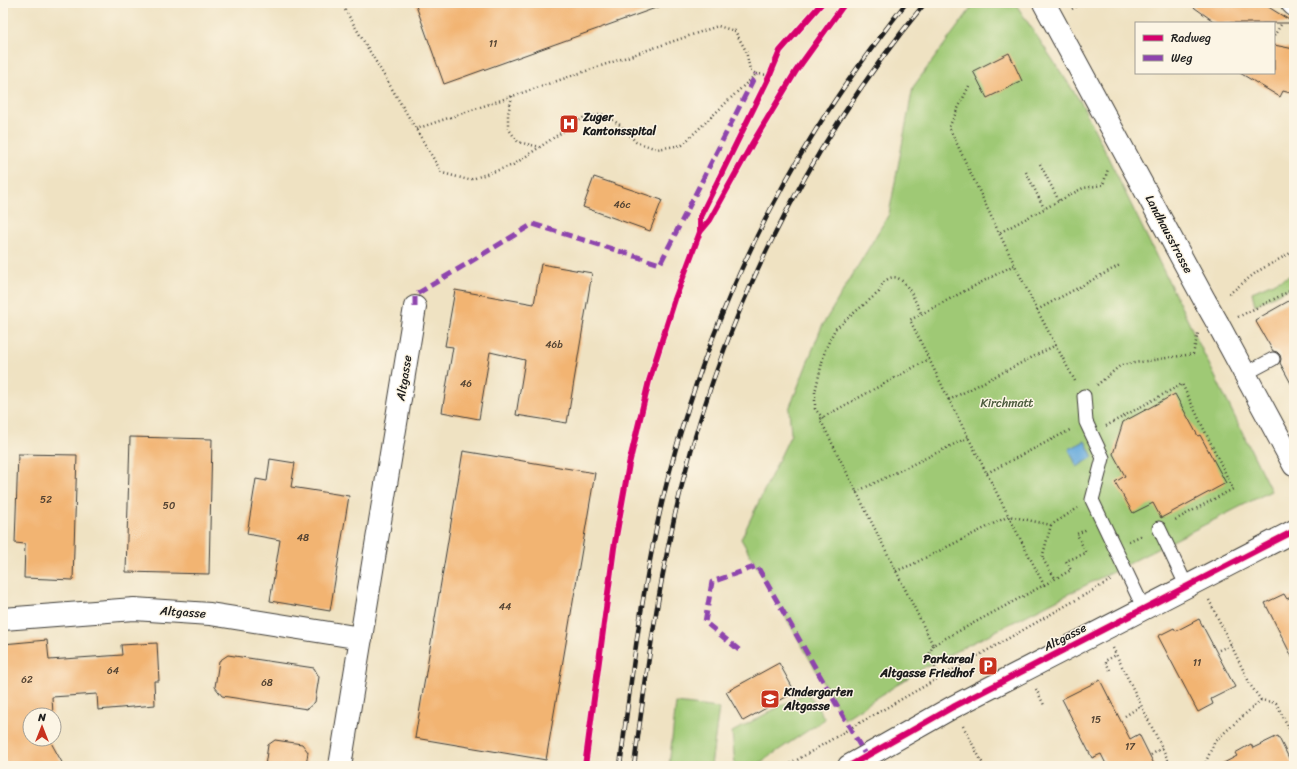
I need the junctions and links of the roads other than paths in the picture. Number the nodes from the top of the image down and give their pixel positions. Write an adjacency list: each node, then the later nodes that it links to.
1 (1044, 3): 4 (street, Landhausstrasse, bridge)
2 (415, 307): 12 (street, Altgasse)
3 (1273, 359): 4 (lane)
4 (1245, 374): 6 (street, Landhausstrasse)
5 (1084, 396): 10 (lane)
6 (1294, 465)
7 (1159, 528): 9 (lane)
8 (1294, 532): 9 (street, Altgasse)
9 (1196, 590): 10 (street, Altgasse)
10 (1144, 609): 14 (street, Altgasse)
11 (3, 619): 12 (street, Altgasse)
12 (361, 638): 13 (street, Altgasse)
13 (340, 766)
14 (849, 766)

